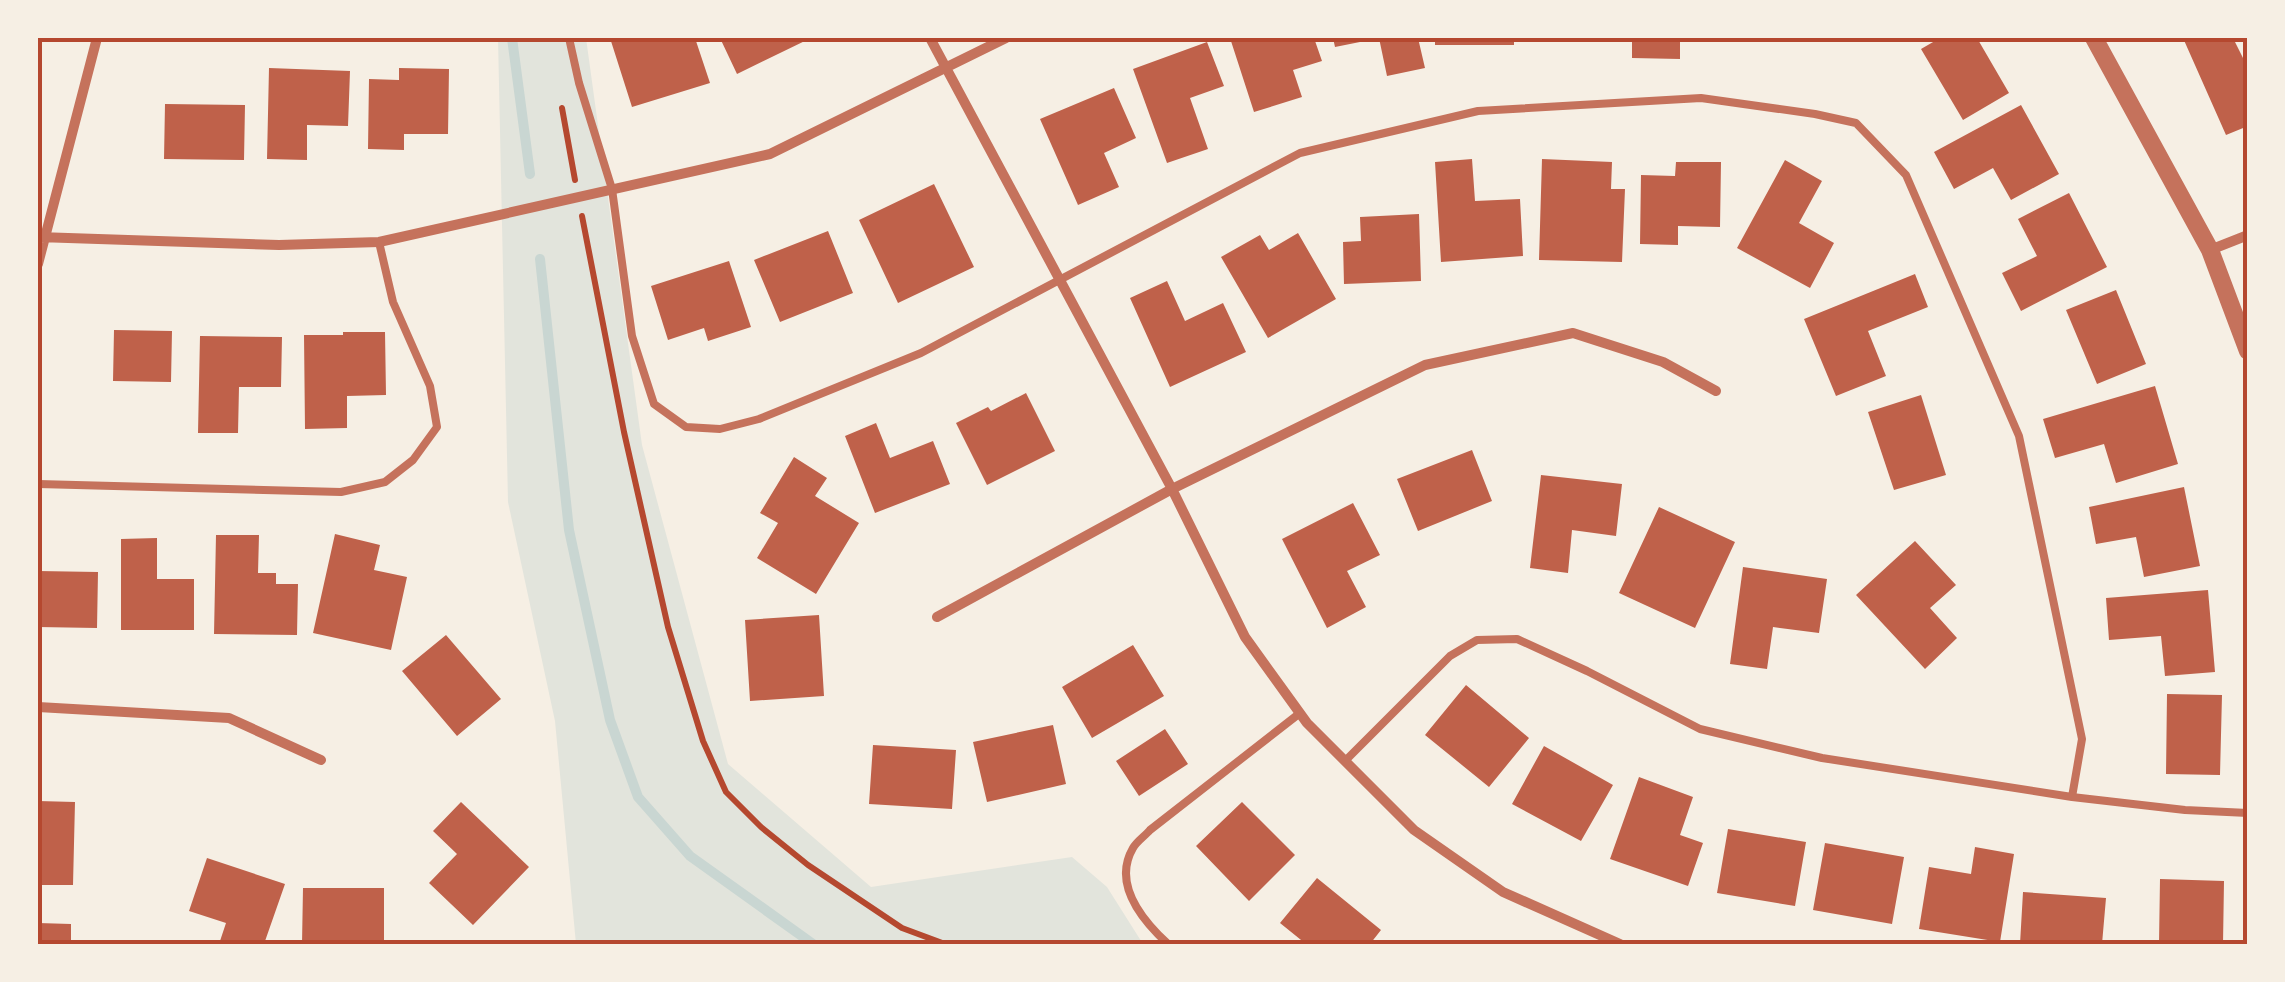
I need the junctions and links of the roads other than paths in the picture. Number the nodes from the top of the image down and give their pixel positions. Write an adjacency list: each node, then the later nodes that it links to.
1 (97, 38): 9 (street)
2 (570, 38): 7 (lane)
3 (930, 38): 6 (street)
4 (1006, 38): 6 (street)
5 (2094, 38): 11 (street)
6 (947, 67): 7 (street); 13 (street)
7 (612, 189): 10 (street); 13 (lane)
8 (2248, 235): 11 (street)
9 (42, 237): 10 (street); 12 (street)
10 (380, 242): 16 (lane)
11 (2210, 250): 14 (street)
12 (38, 264)
13 (1060, 280): 17 (street); 23 (lane)
14 (2248, 351)
15 (1716, 391): 17 (street)
16 (38, 484)
17 (1172, 489): 18 (street); 20 (street)
18 (937, 618)
19 (38, 707): 21 (street)
20 (1300, 713): 22 (street); 25 (lane)
21 (321, 760)
22 (1345, 761): 23 (lane); 26 (street)
23 (2072, 797): 24 (lane)
24 (2248, 813)
25 (1168, 944)
26 (1620, 944)

